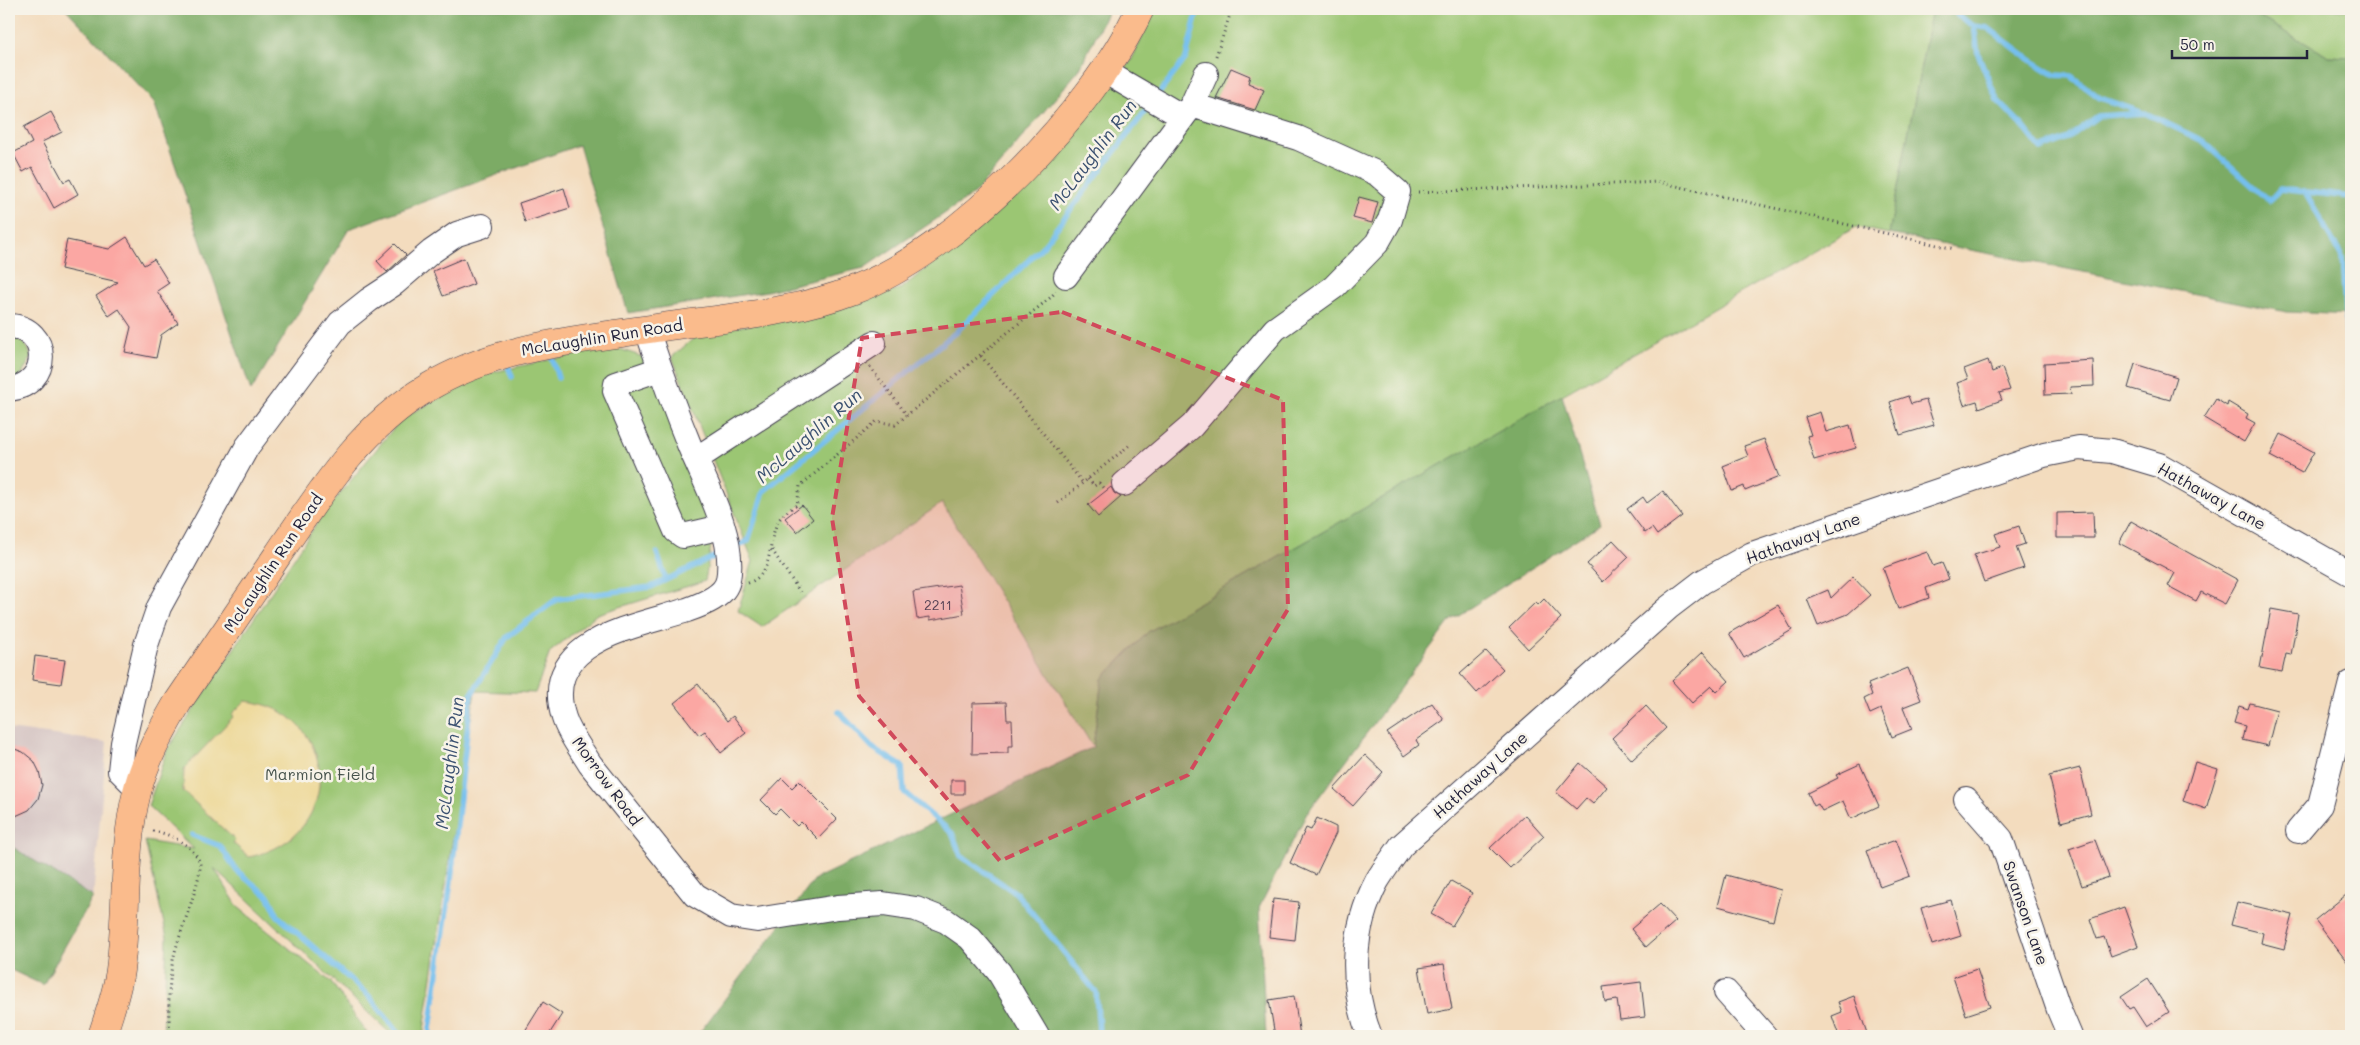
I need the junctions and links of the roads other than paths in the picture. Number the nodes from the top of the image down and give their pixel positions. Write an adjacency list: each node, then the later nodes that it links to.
1 (1140, 9): 2 (main road, McLaughlin Run Road)
2 (1104, 71): 4 (street); 8 (main road, McLaughlin Run Road)
3 (1206, 74): 4 (street)
4 (1182, 110): 6 (street); 13 (street)
5 (482, 226): 17 (street)
6 (1066, 276)
7 (9, 326): 11 (street)
8 (647, 330): 10 (street); 17 (main road, McLaughlin Run Road)
9 (874, 343): 12 (street)
10 (660, 369): 12 (street); 14 (street)
11 (9, 389)
12 (696, 459): 14 (street)
13 (1116, 489)
14 (724, 532): 22 (street, Morrow Road)
15 (2351, 574): 23 (street, Hathaway Lane)
16 (2351, 683): 19 (street)
17 (138, 789): 21 (main road, McLaughlin Run Road)
18 (1966, 798): 25 (street, Swanson Lane)
19 (2298, 831)
20 (1726, 992): 24 (street)
21 (102, 1036)
22 (1037, 1036)
23 (1370, 1036)
24 (1765, 1036)
25 (2070, 1036)

